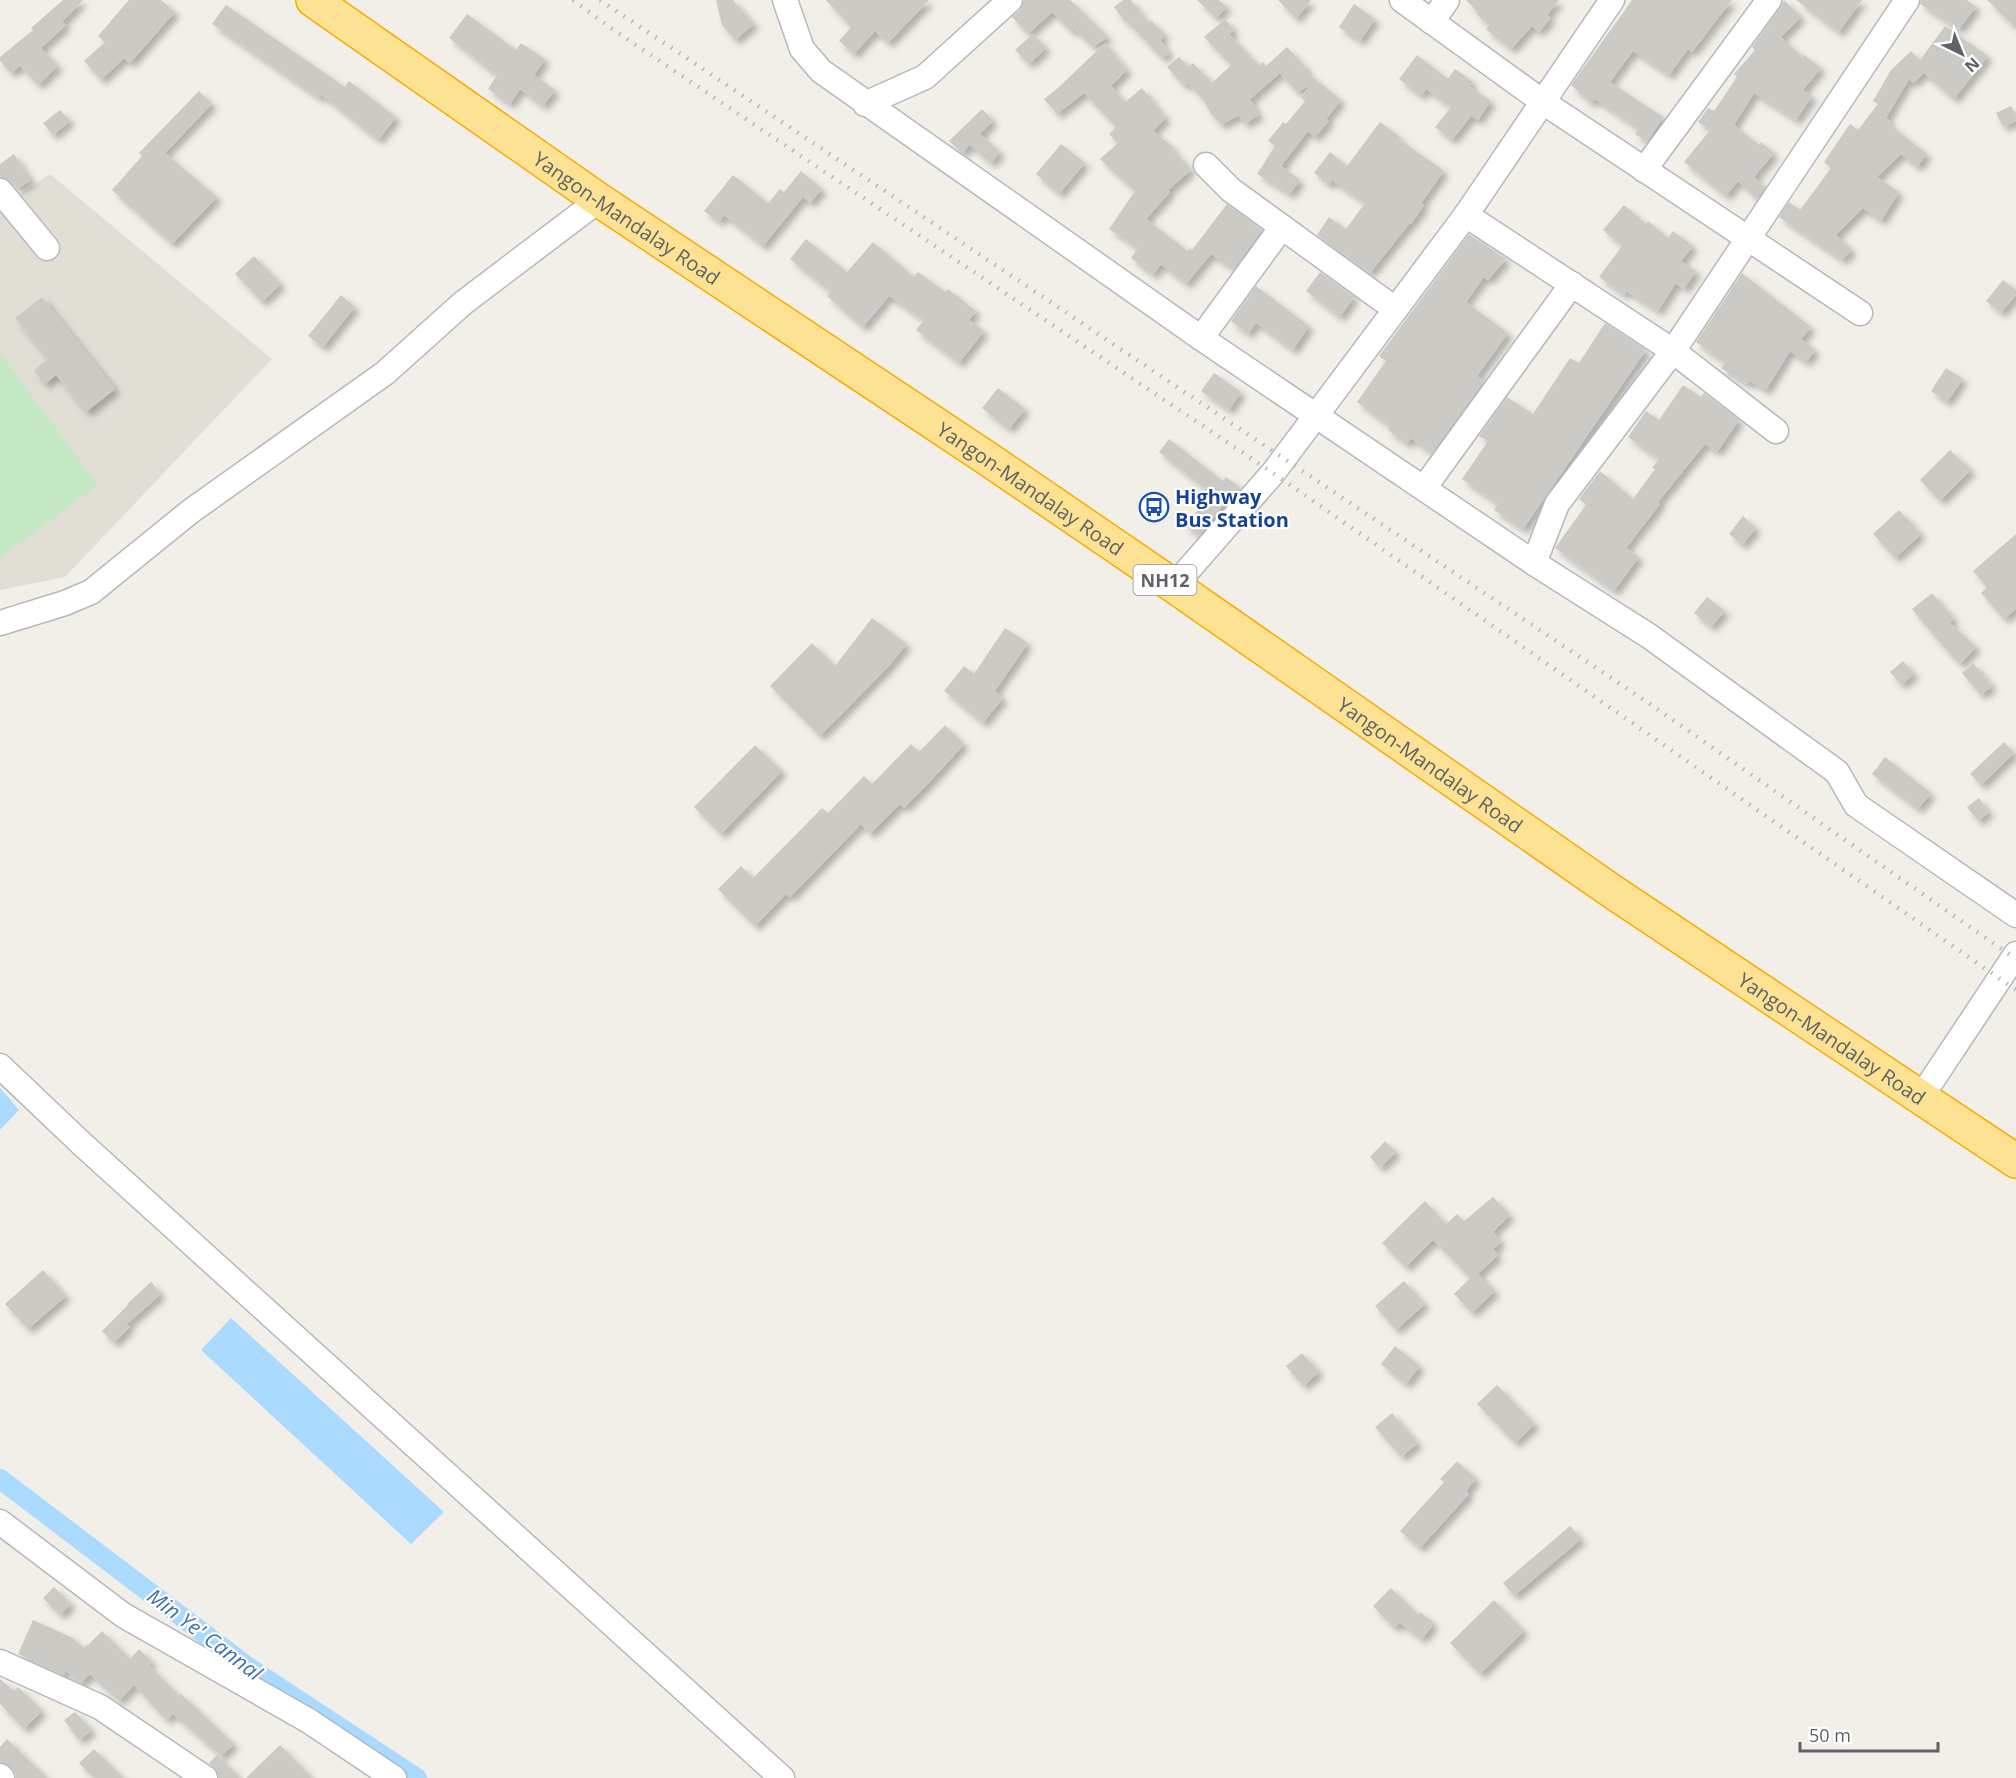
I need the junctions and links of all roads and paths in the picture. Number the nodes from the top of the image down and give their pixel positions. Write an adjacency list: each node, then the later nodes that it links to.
1 (313, 0): 15 (highway, Yangon-Mandalay Road / NH12)
2 (785, 0): 11 (street)
3 (1010, 0): 11 (street)
4 (1402, 0): 9 (street)
5 (1447, 0): 9 (street)
6 (1612, 0): 10 (street)
7 (1768, 0): 13 (street)
8 (1907, 0): 18 (street)
9 (1432, 22): 10 (street)
10 (1543, 102): 13 (street); 16 (street)
11 (865, 104): 23 (street)
12 (1206, 165): 17 (street)
13 (1644, 170): 18 (street)
14 (0, 191): 19 (street)
15 (599, 200): 29 (highway, Yangon-Mandalay Road / NH12); 30 (street)
16 (1466, 215): 20 (street); 21 (street)
17 (1282, 227): 21 (street); 23 (street)
18 (1747, 238): 22 (street); 24 (street)
19 (47, 248)
20 (1572, 285): 24 (street); 27 (street)
21 (1395, 309): 25 (street)
22 (1860, 313)
23 (1201, 338): 25 (street)
24 (1673, 351): 26 (street); 28 (street)
25 (1315, 414): 27 (street); 29 (street)
26 (1776, 431)
27 (1424, 488): 28 (street)
28 (1534, 563): 31 (street)
29 (1174, 586): 34 (highway, Yangon-Mandalay Road / NH12)
30 (0, 622)
31 (2016, 915)
32 (2016, 954): 34 (street)
33 (0, 1066): 40 (street)
34 (1921, 1097): 35 (highway, Yangon-Mandalay Road / NH12)
35 (2016, 1161)
36 (0, 1522): 39 (street)
37 (0, 1662): 38 (street)
38 (205, 1778)
39 (394, 1778)
40 (783, 1778)

